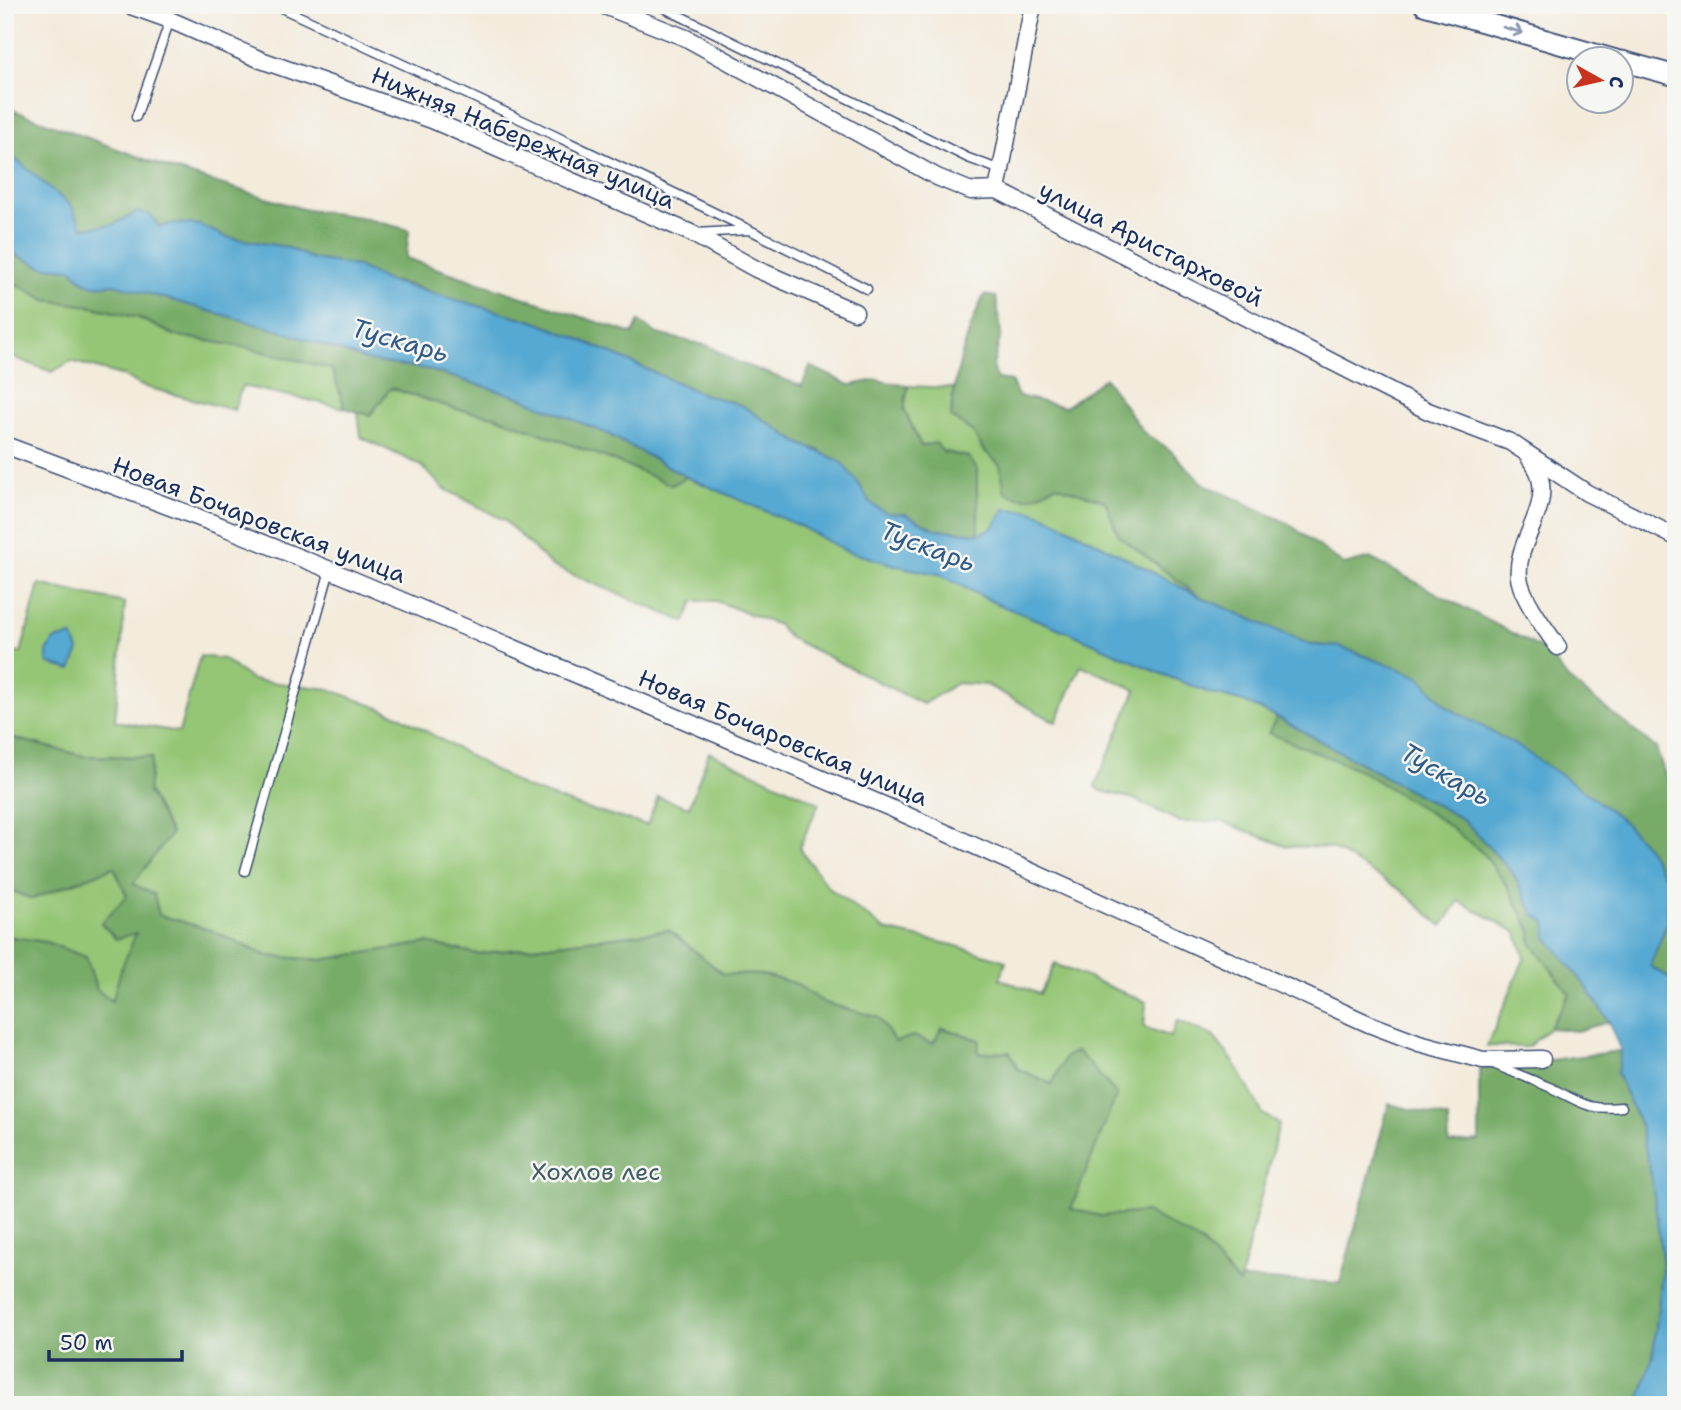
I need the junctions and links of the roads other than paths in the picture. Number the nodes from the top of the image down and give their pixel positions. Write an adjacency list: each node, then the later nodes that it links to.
1 (128, 5): 7 (street, Нижняя Набережная улица)
2 (275, 5): 14 (lane)
3 (602, 5): 13 (street, улица Аристарховой)
4 (658, 5): 12 (lane)
5 (1033, 5): 12 (street)
6 (1424, 5): 8 (street, one-way to 8)
7 (170, 20): 11 (lane); 15 (street, Нижняя Набережная улица)
8 (1567, 46)
9 (1636, 65): 10 (street)
10 (1676, 76)
11 (135, 117)
12 (1001, 170): 13 (street)
13 (997, 190): 19 (street, улица Аристарховой)
14 (752, 230): 15 (lane); 16 (lane)
15 (691, 233): 17 (street, Нижняя Набережная улица)
16 (867, 289)
17 (855, 312)
18 (5, 445): 21 (street, Новая Бочаровская улица)
19 (1527, 454): 20 (street, улица Аристарховой); 22 (street)
20 (1676, 537)
21 (330, 570): 23 (lane); 25 (street, Новая Бочаровская улица)
22 (1558, 647)
23 (245, 872)
24 (1542, 1059): 25 (street, Новая Бочаровская улица)
25 (1483, 1060): 26 (lane)
26 (1622, 1107)

